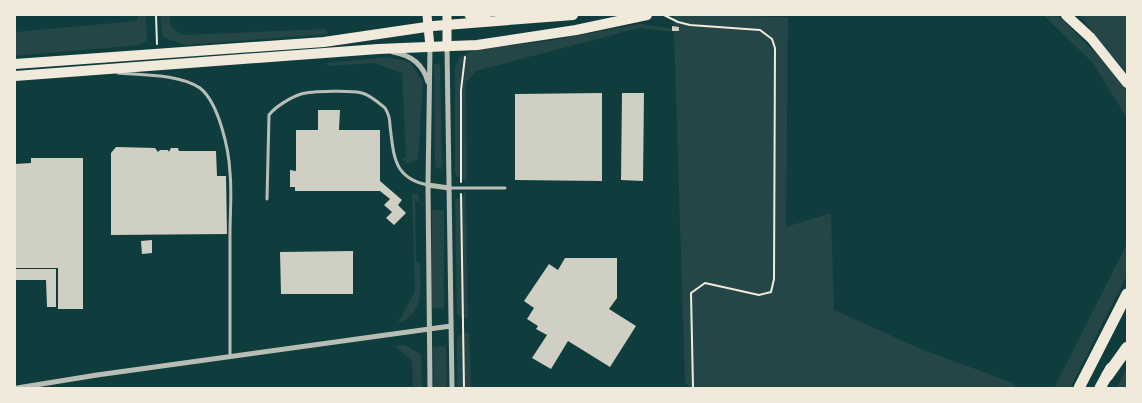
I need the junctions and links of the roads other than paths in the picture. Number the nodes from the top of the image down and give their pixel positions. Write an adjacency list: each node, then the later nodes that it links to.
1 (427, 15): 8 (main road)
2 (469, 15): 7 (main road)
3 (573, 15): 7 (main road)
4 (647, 15): 10 (main road)
5 (1066, 15): 15 (main road)
6 (447, 20): 7 (main road); 8 (main road); 10 (main road)
7 (495, 22)
8 (427, 27): 9 (main road); 12 (main road)
9 (430, 47): 10 (main road); 11 (main road); 16 (street)
10 (447, 47): 18 (street)
11 (378, 49): 13 (main road); 16 (street)
12 (15, 64)
13 (95, 70): 14 (main road); 26 (lane)
14 (15, 76)
15 (1127, 83)
16 (429, 92): 17 (street)
17 (428, 185): 18 (street); 20 (lane); 23 (street)
18 (449, 188): 19 (lane); 22 (street)
19 (505, 188)
20 (268, 199)
21 (1127, 294): 31 (highway)
22 (451, 326): 23 (street); 30 (street)
23 (429, 328): 26 (street); 29 (street)
24 (1127, 338): 27 (highway)
25 (1127, 348): 27 (highway)
26 (230, 357): 28 (street)
27 (1107, 376): 32 (highway)
28 (16, 387)
29 (430, 388)
30 (452, 388)
31 (1079, 388)
32 (1100, 388)

